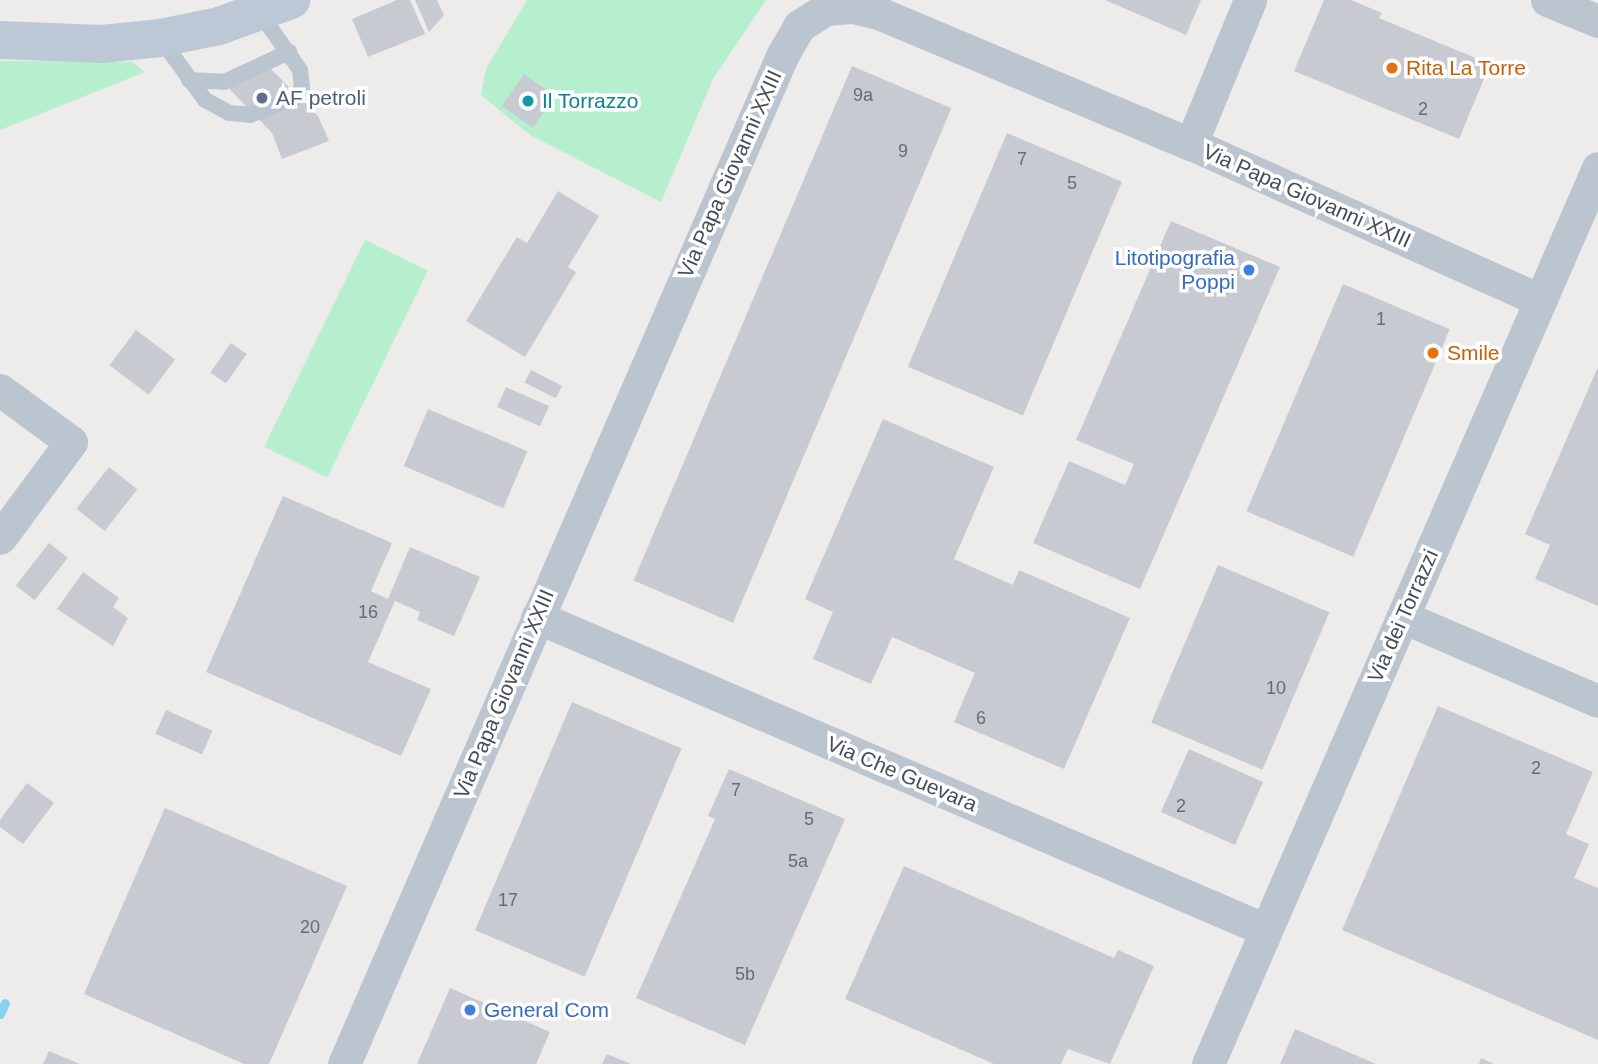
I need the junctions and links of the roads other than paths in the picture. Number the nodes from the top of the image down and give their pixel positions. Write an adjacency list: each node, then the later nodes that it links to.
1 (1250, 0): 9 (street)
2 (1547, 0): 4 (street)
3 (275, 6): 5 (main road); 7 (lane)
4 (1598, 21)
5 (160, 38): 6 (main road); 8 (lane)
6 (0, 40)
7 (289, 52): 8 (lane); 8 (lane)
8 (189, 80)
9 (1191, 144): 11 (street, Via Papa Giovanni XXIII); 14 (street, Via Papa Giovanni XXIII)
10 (1598, 168): 11 (street, Via dei Torrazzi)
11 (1540, 300): 15 (street, Via dei Torrazzi)
12 (0, 390): 13 (street)
13 (0, 538)
14 (537, 617): 17 (street, Via Che Guevara); 18 (street, Via Papa Giovanni XXIII)
15 (1403, 617): 16 (street); 17 (street, Via dei Torrazzi)
16 (1598, 701)
17 (1266, 930): 19 (street, Via dei Torrazzi)
18 (344, 1064)
19 (1208, 1064)

